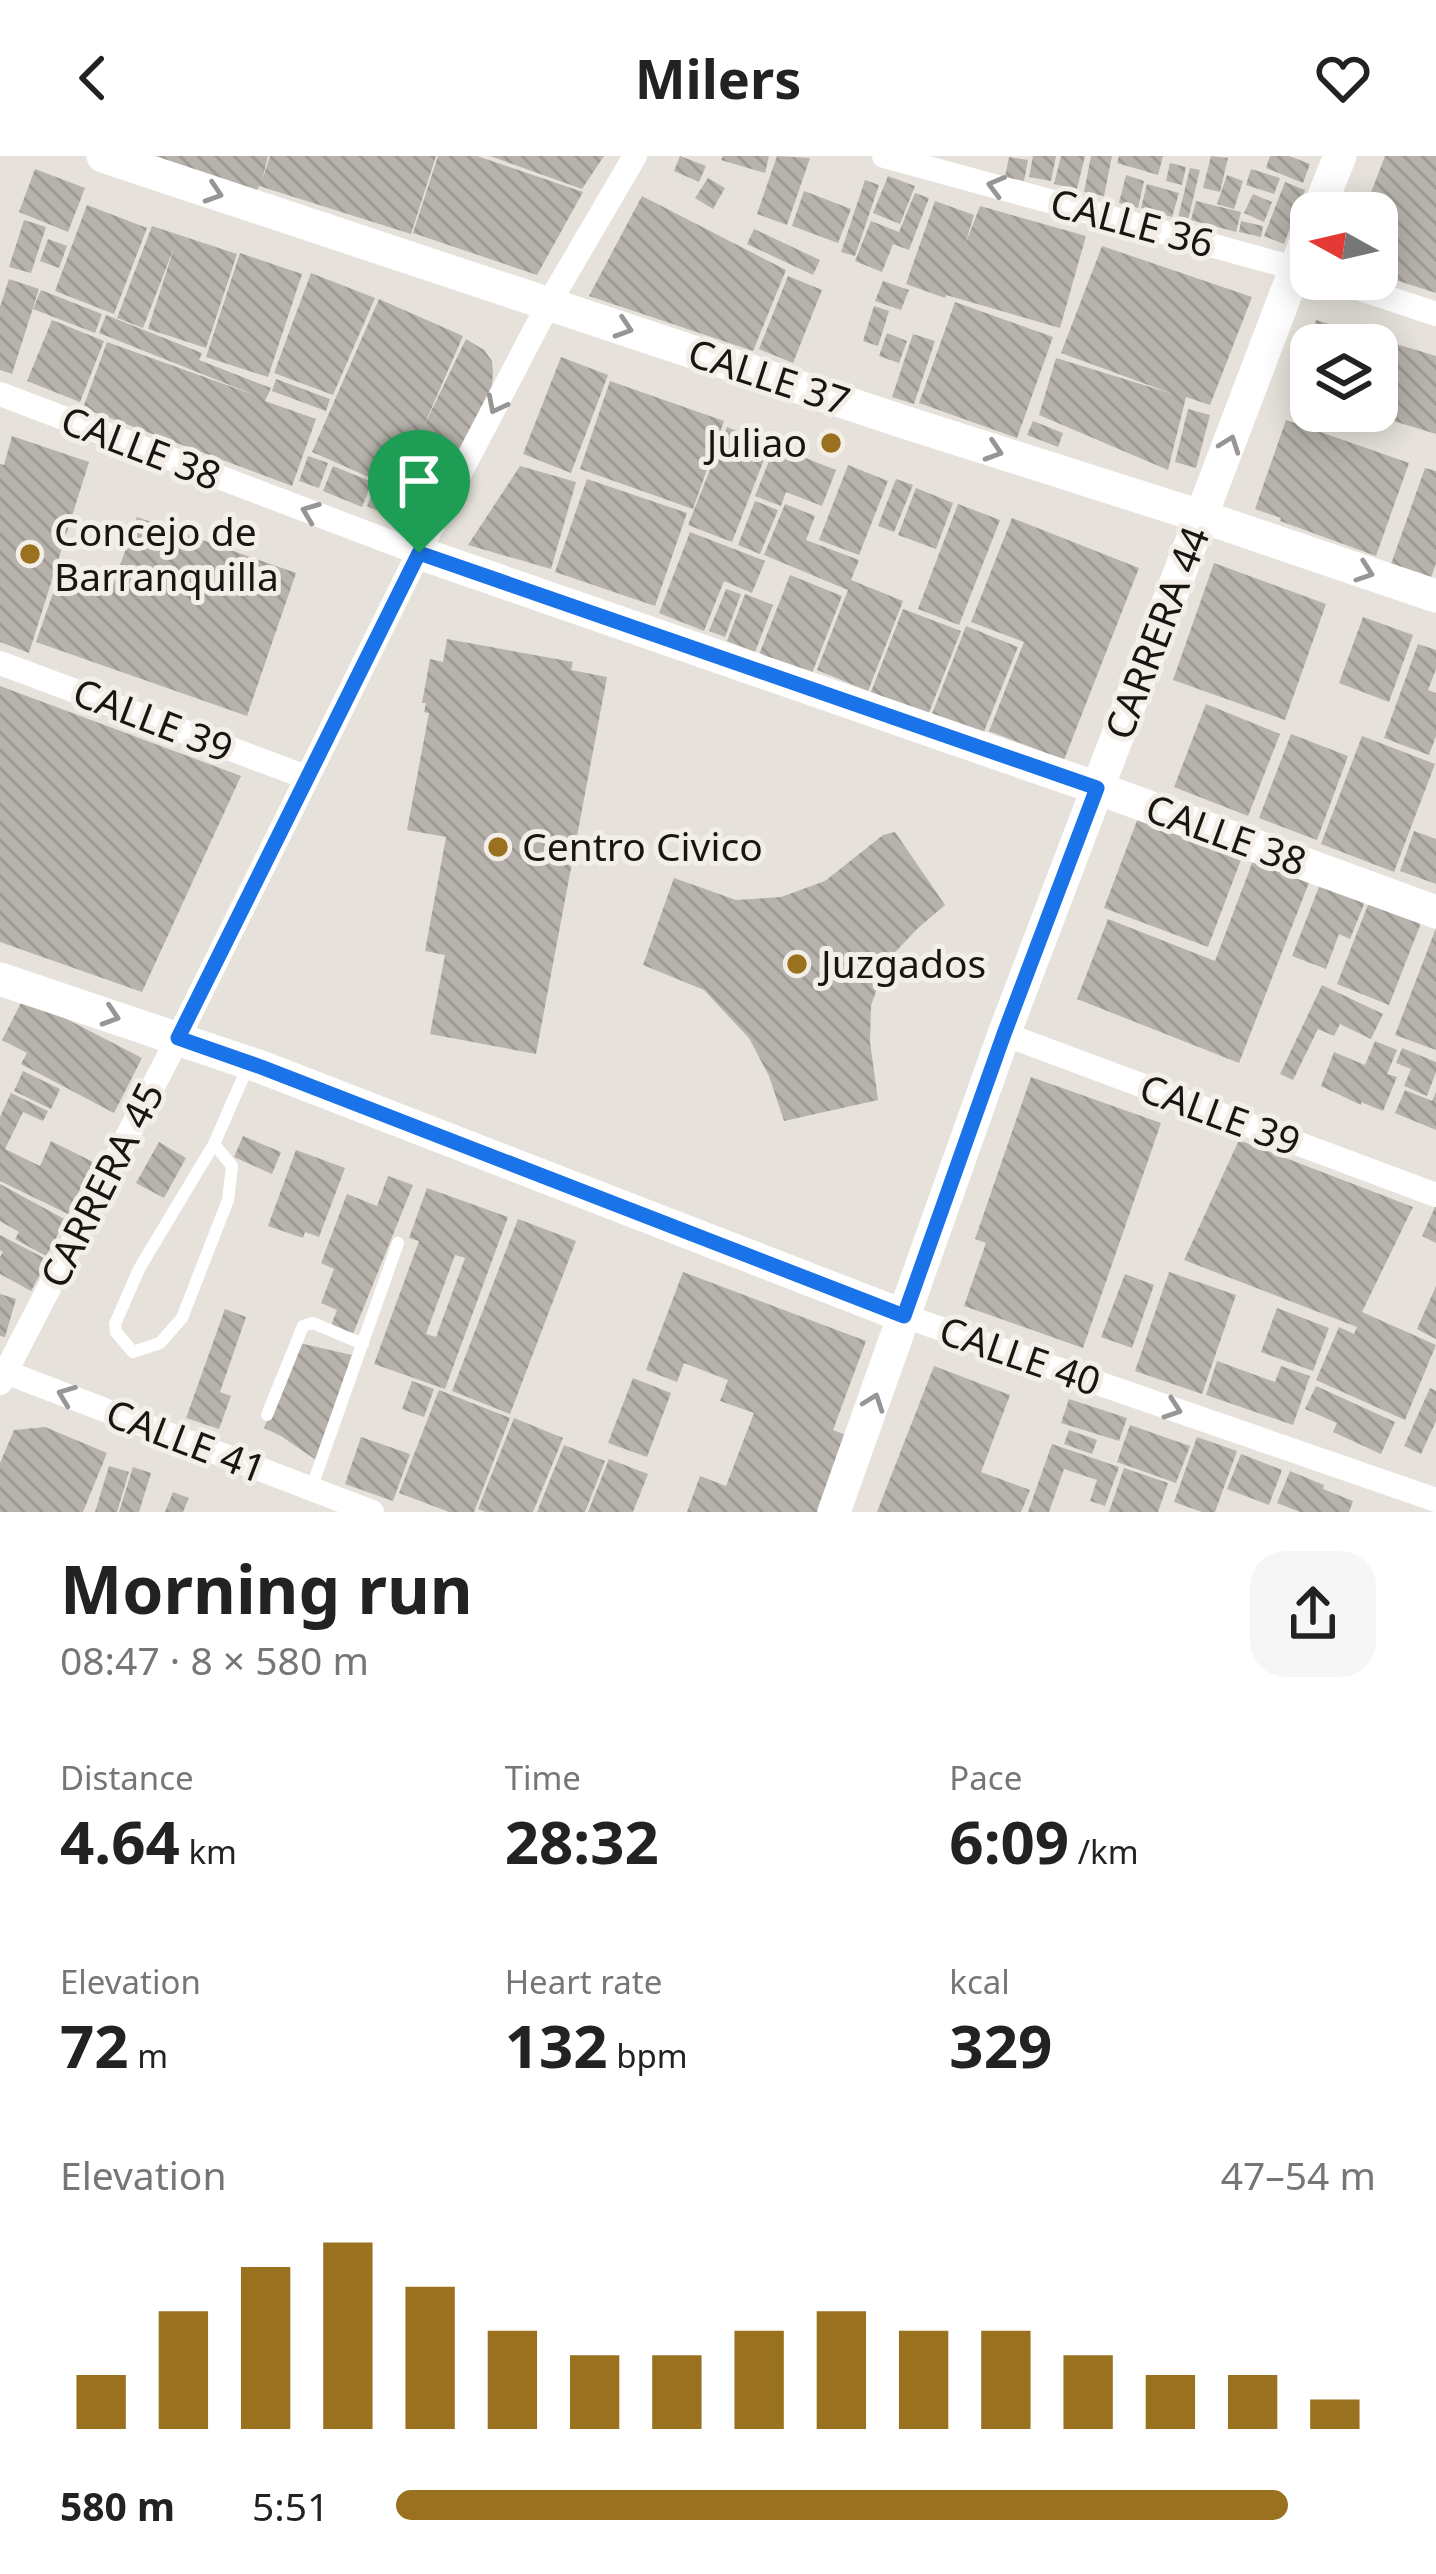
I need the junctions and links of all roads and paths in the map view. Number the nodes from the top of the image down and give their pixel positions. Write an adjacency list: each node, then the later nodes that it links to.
1 (103, 156): 9 (street, CALLE 37, one-way to 9)
2 (635, 156): 9 (street, CARRERA 45)
3 (884, 156): 6 (street, CALLE 36, one-way to 3)
4 (1340, 156): 5 (street)
5 (1325, 192)
6 (1290, 266)
7 (1291, 300): 12 (street, CARRERA 44, one-way to 7)
8 (1394, 300): 10 (street)
9 (549, 303): 12 (street, CALLE 37, one-way to 12); 13 (street, CARRERA 45, one-way to 13)
10 (1436, 314)
11 (0, 394): 13 (street, CALLE 38, one-way to 11)
12 (1203, 517): 14 (street, CALLE 37, one-way to 14); 17 (street, CARRERA 44)
13 (419, 553): 16 (street, CARRERA 45); 17 (street, CALLE 38)
14 (1436, 596)
15 (0, 663): 16 (street, CALLE 39)
16 (306, 777): 21 (street, CARRERA 45)
17 (1097, 788): 18 (street, CALLE 38); 20 (street, CARRERA 44)
18 (1436, 912)
19 (0, 980): 21 (street, CALLE 40, one-way to 21)
20 (1004, 1034): 24 (street, CALLE 39); 26 (street, CARRERA 44)
21 (178, 1038): 22 (street, CALLE 40); 28 (street, CARRERA 45)
22 (249, 1063): 23 (lane); 26 (street, CALLE 40)
23 (214, 1144): 23 (lane)
24 (1436, 1195)
25 (398, 1243): 27 (lane)
26 (904, 1316): 31 (street, CALLE 40, one-way to 31); 33 (street, CARRERA 44, one-way to 26)
27 (363, 1344): 29 (lane); 30 (lane)
28 (2, 1375): 30 (street, CALLE 41, one-way to 28)
29 (267, 1415)
30 (311, 1490): 32 (street, CALLE 41)
31 (1436, 1500)
32 (372, 1512)
33 (834, 1512)

